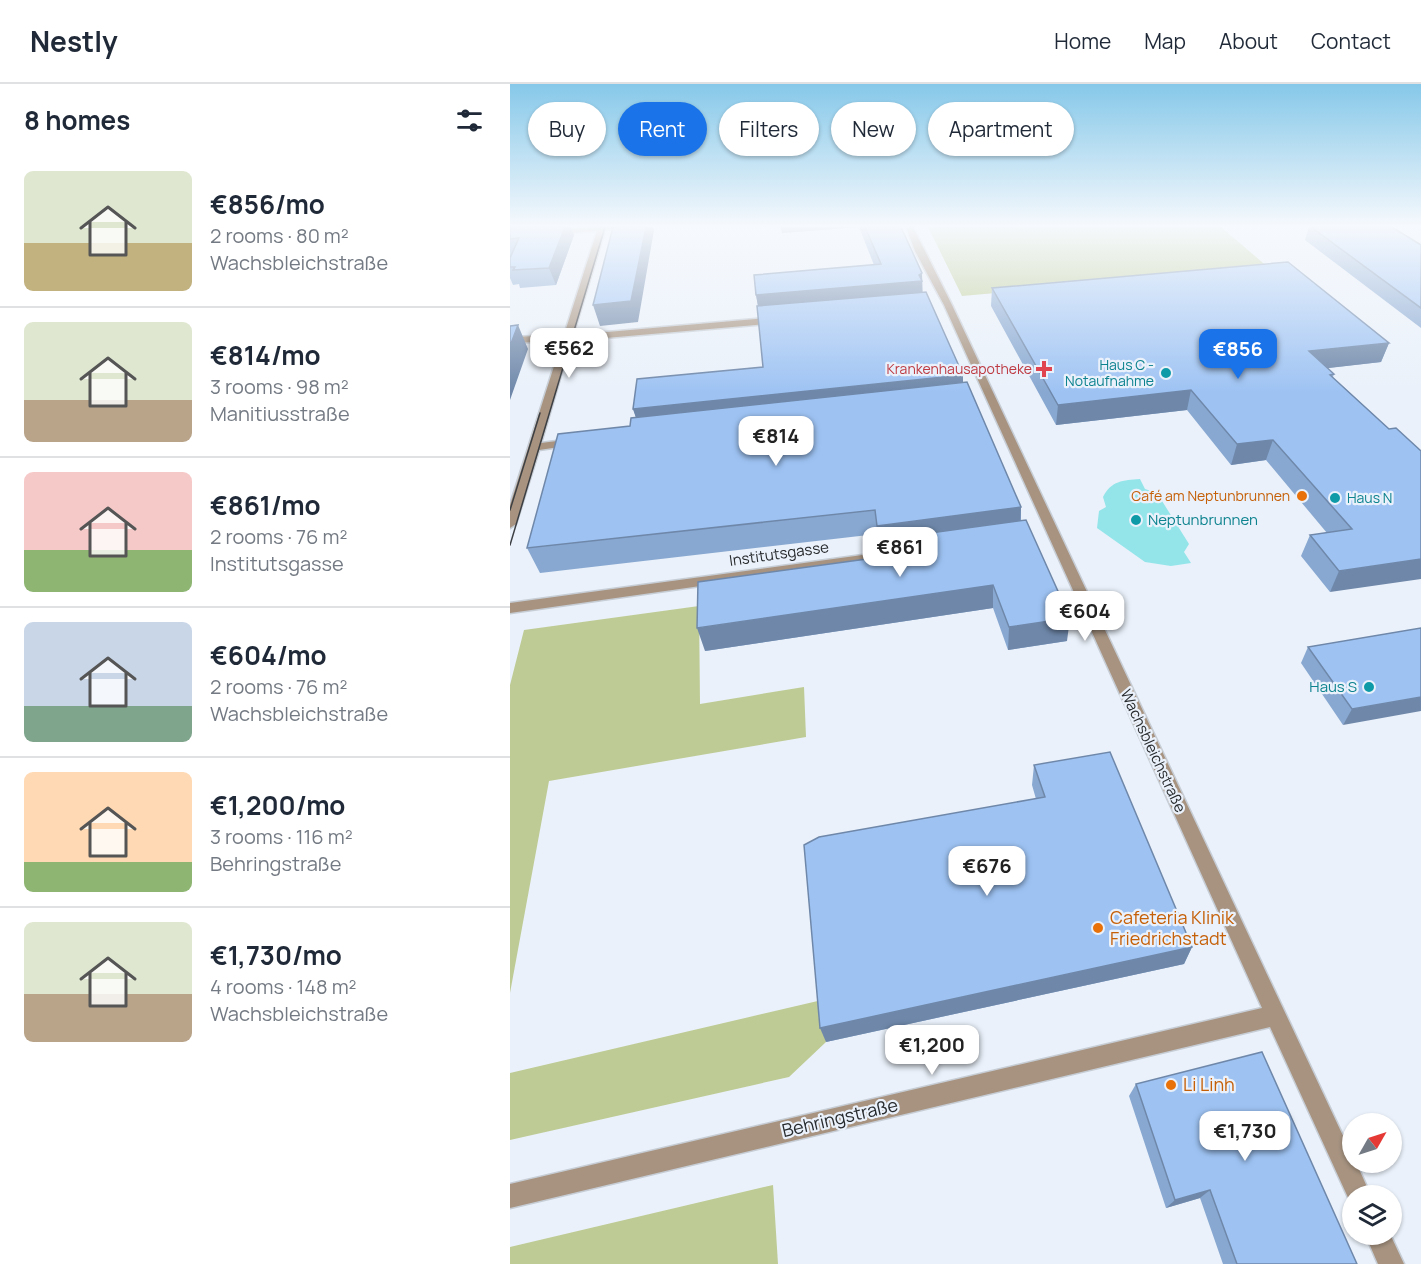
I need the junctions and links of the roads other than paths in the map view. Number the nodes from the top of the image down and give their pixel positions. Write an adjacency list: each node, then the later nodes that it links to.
1 (585, 282): 4 (street)
2 (932, 282): 11 (street, Wachsbleichstraße)
3 (784, 320): 4 (street)
4 (568, 338): 5 (street); 7 (street)
5 (510, 340)
6 (587, 441): 7 (street)
7 (534, 447): 8 (street)
8 (510, 524)
9 (910, 552): 10 (street, Institutsgasse)
10 (510, 608)
11 (1276, 1015): 12 (street, Wachsbleichstraße); 13 (street, Behringstraße)
12 (1354, 1185)
13 (510, 1196)
14 (1382, 1245): 15 (street)
15 (1391, 1264)

